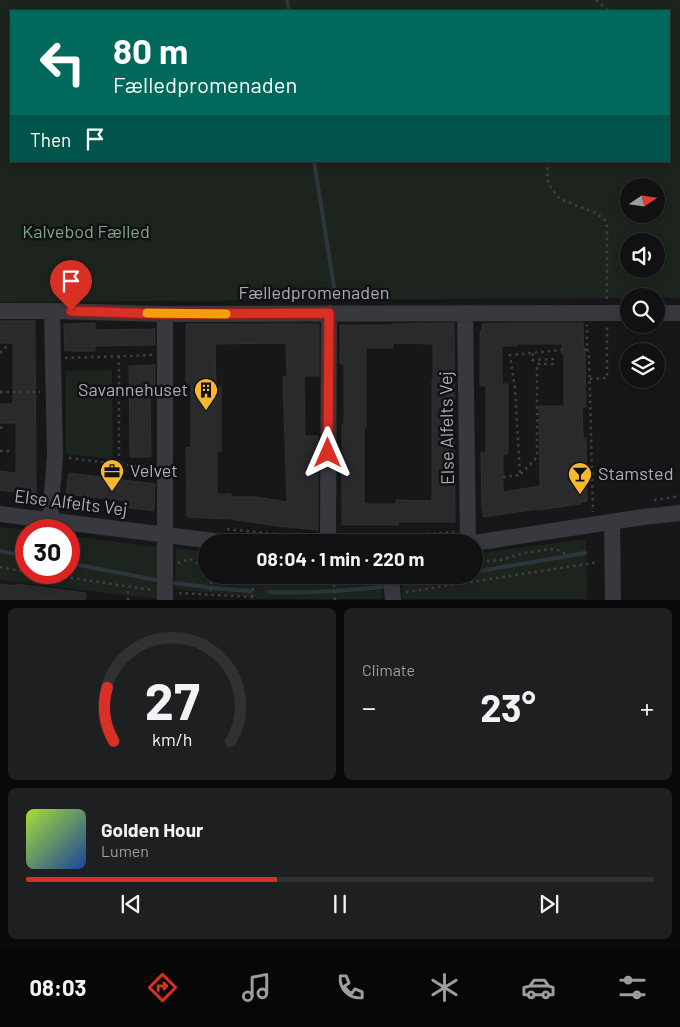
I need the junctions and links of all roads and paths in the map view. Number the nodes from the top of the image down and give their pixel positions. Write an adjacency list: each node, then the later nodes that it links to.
1 (596, 0): 2 (path)
2 (608, 10)
3 (548, 162): 10 (path)
4 (0, 311): 5 (street, Fælledpromenaden)
5 (52, 311): 8 (street, Fælledpromenaden); 20 (street)
6 (329, 313): 7 (street, Fælledpromenaden); 8 (street, Fælledpromenaden); 40 (street)
7 (465, 313): 9 (street, Fælledpromenaden); 41 (street, Else Alfelts Vej)
8 (164, 314): 18 (street)
9 (587, 314): 10 (street, Fælledpromenaden); 21 (path)
10 (607, 314): 11 (street, Fælledpromenaden); 21 (path)
11 (620, 314)
12 (665, 314): 13 (street)
13 (680, 314)
14 (7, 346): 16 (path)
15 (562, 350): 17 (path)
16 (0, 353)
17 (533, 353): 31 (path); 31 (path)
18 (164, 355): 19 (path); 30 (street)
19 (118, 356): 20 (path); 29 (path)
20 (54, 358): 23 (street)
21 (590, 380): 39 (path)
22 (0, 392): 23 (path)
23 (54, 392): 28 (street)
24 (6, 426): 25 (path)
25 (0, 428)
26 (0, 451): 27 (path)
27 (10, 451)
28 (55, 456): 29 (path); 36 (street)
29 (119, 464): 30 (path)
30 (165, 470): 42 (street)
31 (520, 475): 32 (path)
32 (503, 477)
33 (680, 513): 37 (street)
34 (0, 514): 35 (street, Else Alfelts Vej)
35 (36, 519)
36 (50, 519)
37 (612, 522): 39 (street); 46 (street)
38 (80, 525): 42 (street, Else Alfelts Vej)
39 (593, 525): 44 (street)
40 (328, 534)
41 (468, 534)
42 (166, 535): 43 (street, Else Alfelts Vej); 59 (street)
43 (198, 539)
44 (483, 542)
45 (568, 553): 47 (path)
46 (613, 559): 60 (path); 64 (street)
47 (483, 560)
48 (176, 564): 49 (path)
49 (198, 564)
50 (0, 567): 51 (path)
51 (15, 570)
52 (80, 580): 57 (path)
53 (211, 584): 58 (path)
54 (254, 584): 61 (path)
55 (331, 584): 56 (path)
56 (334, 586): 63 (path)
57 (128, 587): 59 (path); 62 (path)
58 (211, 594): 59 (path); 61 (path)
59 (165, 596)
60 (393, 596)
61 (252, 598)
62 (128, 600)
63 (335, 600)
64 (613, 600)

